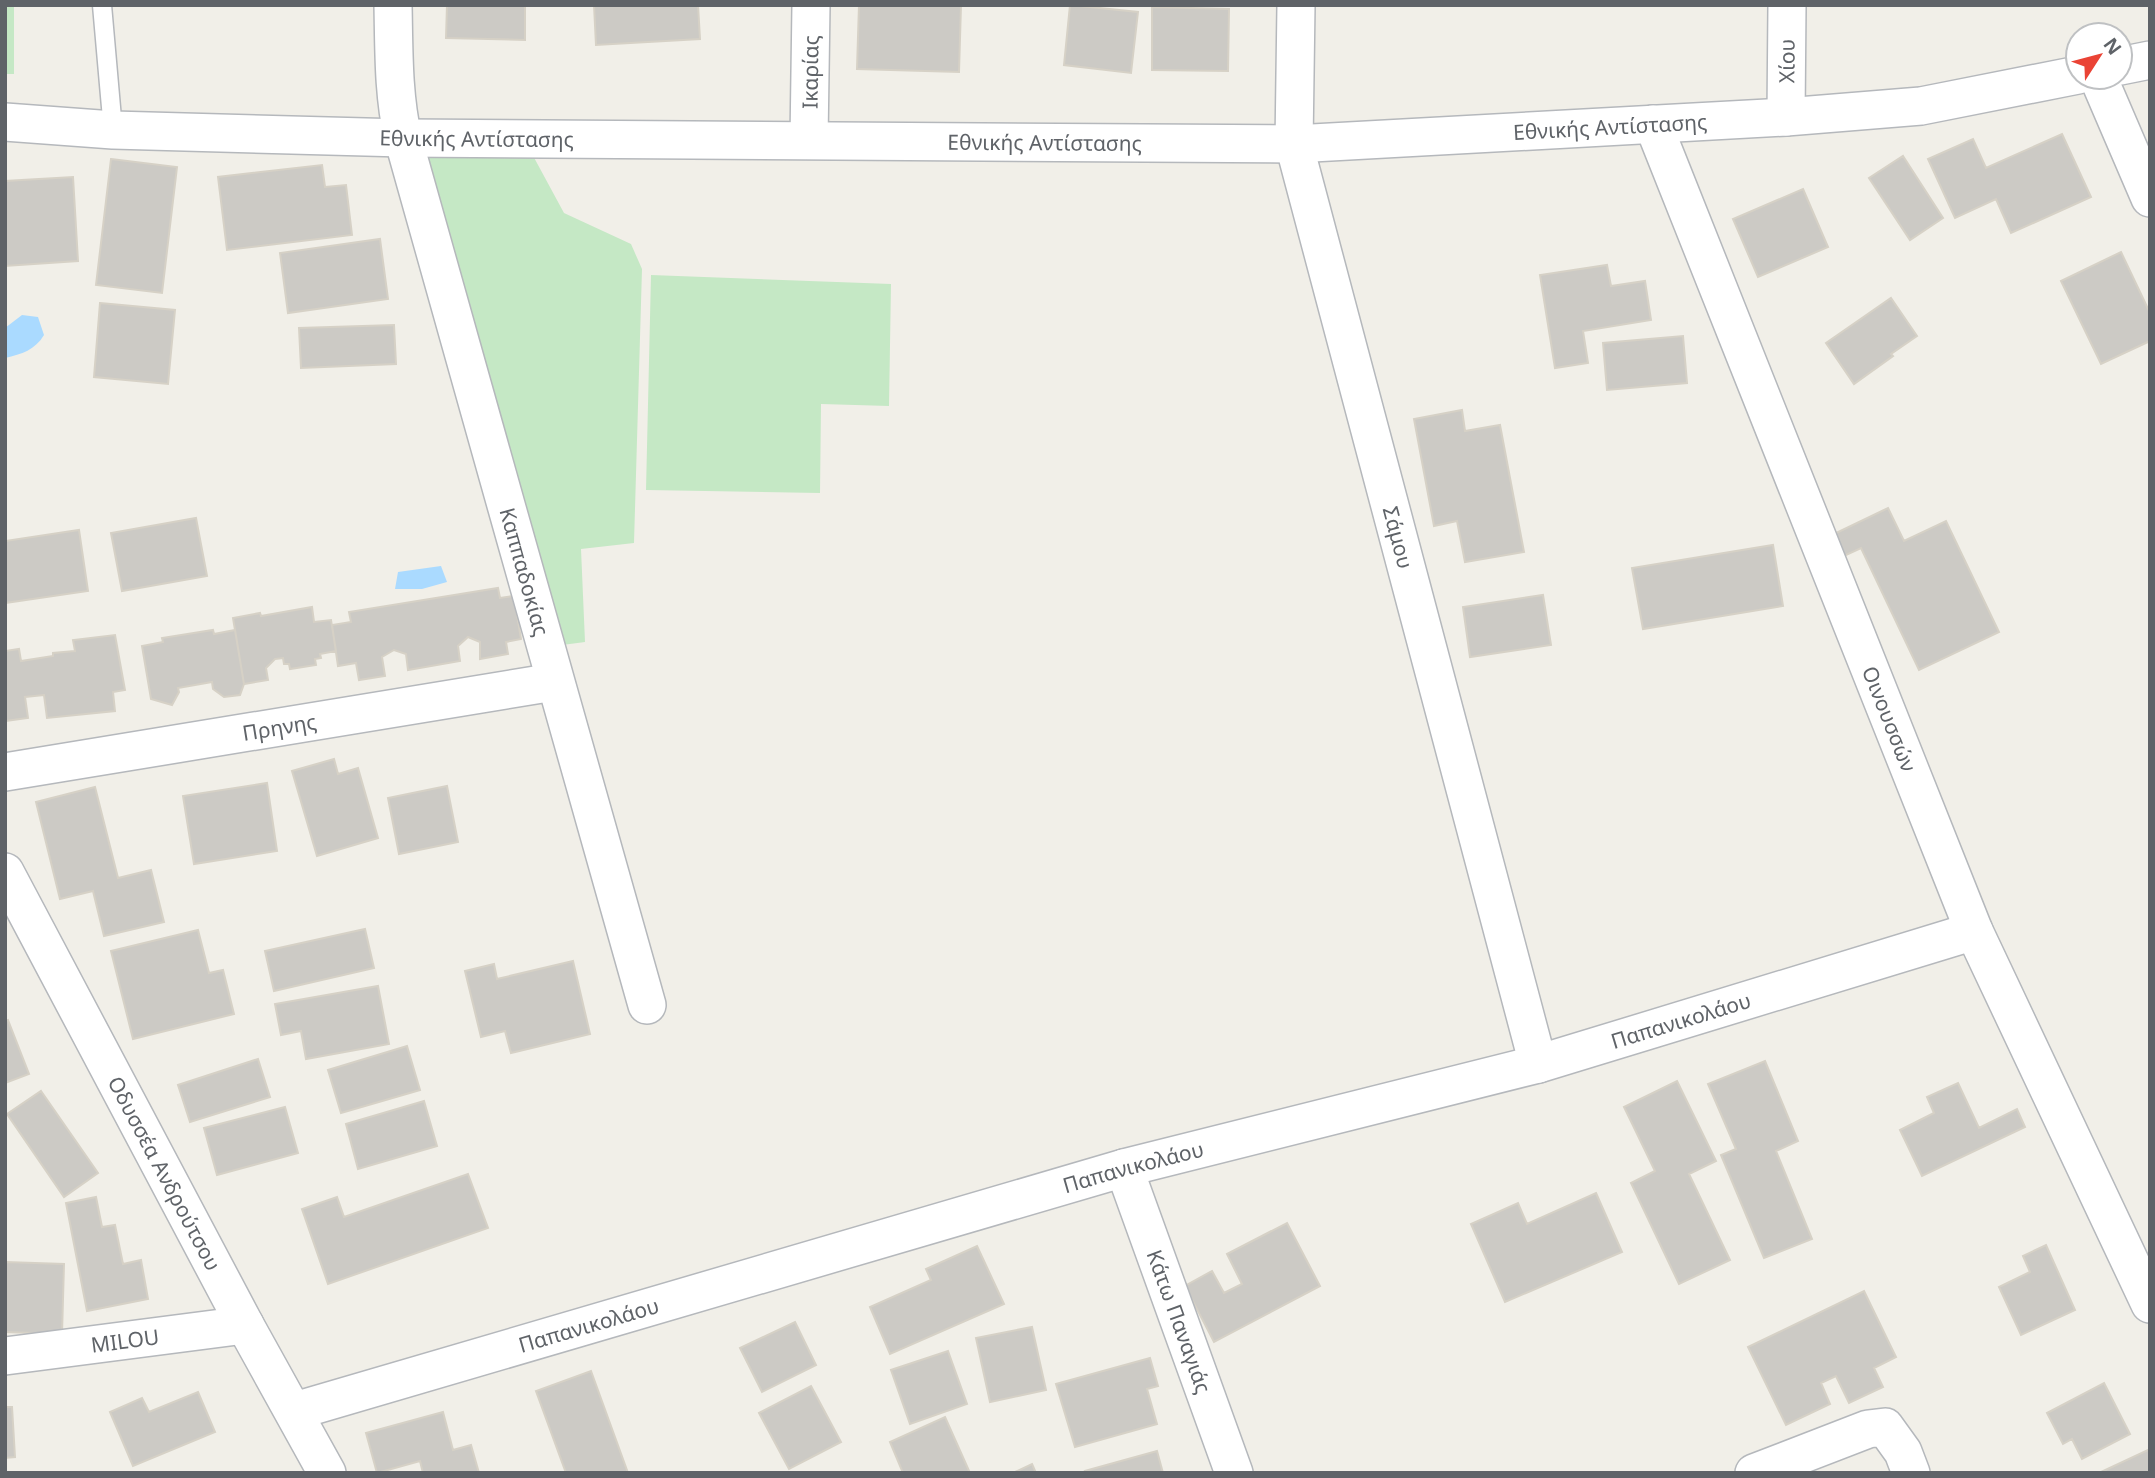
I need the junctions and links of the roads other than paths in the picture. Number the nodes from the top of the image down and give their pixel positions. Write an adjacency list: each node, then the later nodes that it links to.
1 (102, 5): 11 (lane)
2 (393, 5): 12 (street, Καππαδοκίας)
3 (811, 5): 13 (street, Ικαρίας)
4 (1296, 5): 14 (street, Σάμου)
5 (1787, 5): 8 (street, Χίου)
6 (2064, 78): 8 (street, Εθνικής Αντίστασης)
7 (2104, 91): 15 (street)
8 (1786, 117): 10 (street, Εθνικής Αντίστασης)
9 (5, 122): 11 (street, Εθνικής Αντίστασης)
10 (1653, 124): 14 (street, Εθνικής Αντίστασης); 19 (street, Οινουσσών)
11 (113, 130): 12 (street, Εθνικής Αντίστασης)
12 (403, 138): 13 (street, Εθνικής Αντίστασης); 16 (street, Καππαδοκίας)
13 (809, 140): 14 (street, Εθνικής Αντίστασης)
14 (1294, 144): 21 (street, Σάμου)
15 (2150, 198)
16 (554, 682): 17 (street, Πρηνης); 20 (street, Καππαδοκίας)
17 (5, 772)
18 (5, 872): 24 (street, Οδυσσέα Ανδρούτσου)
19 (1974, 931): 21 (street, Παπανικολάου); 23 (street, Οινουσσών)
20 (647, 1005)
21 (1538, 1064): 22 (street, Παπανικολάου)
22 (1124, 1168): 26 (street, Παπανικολάου); 28 (street, Κάτω Παναγιάς)
23 (2150, 1304)
24 (245, 1325): 25 (street, MILOU); 26 (street, Οδυσσέα Ανδρούτσου)
25 (5, 1356)
26 (295, 1411): 27 (street, Οδυσσέα Ανδρούτσου)
27 (327, 1473)
28 (1234, 1473)
29 (1754, 1473): 30 (street)
30 (1911, 1473)

